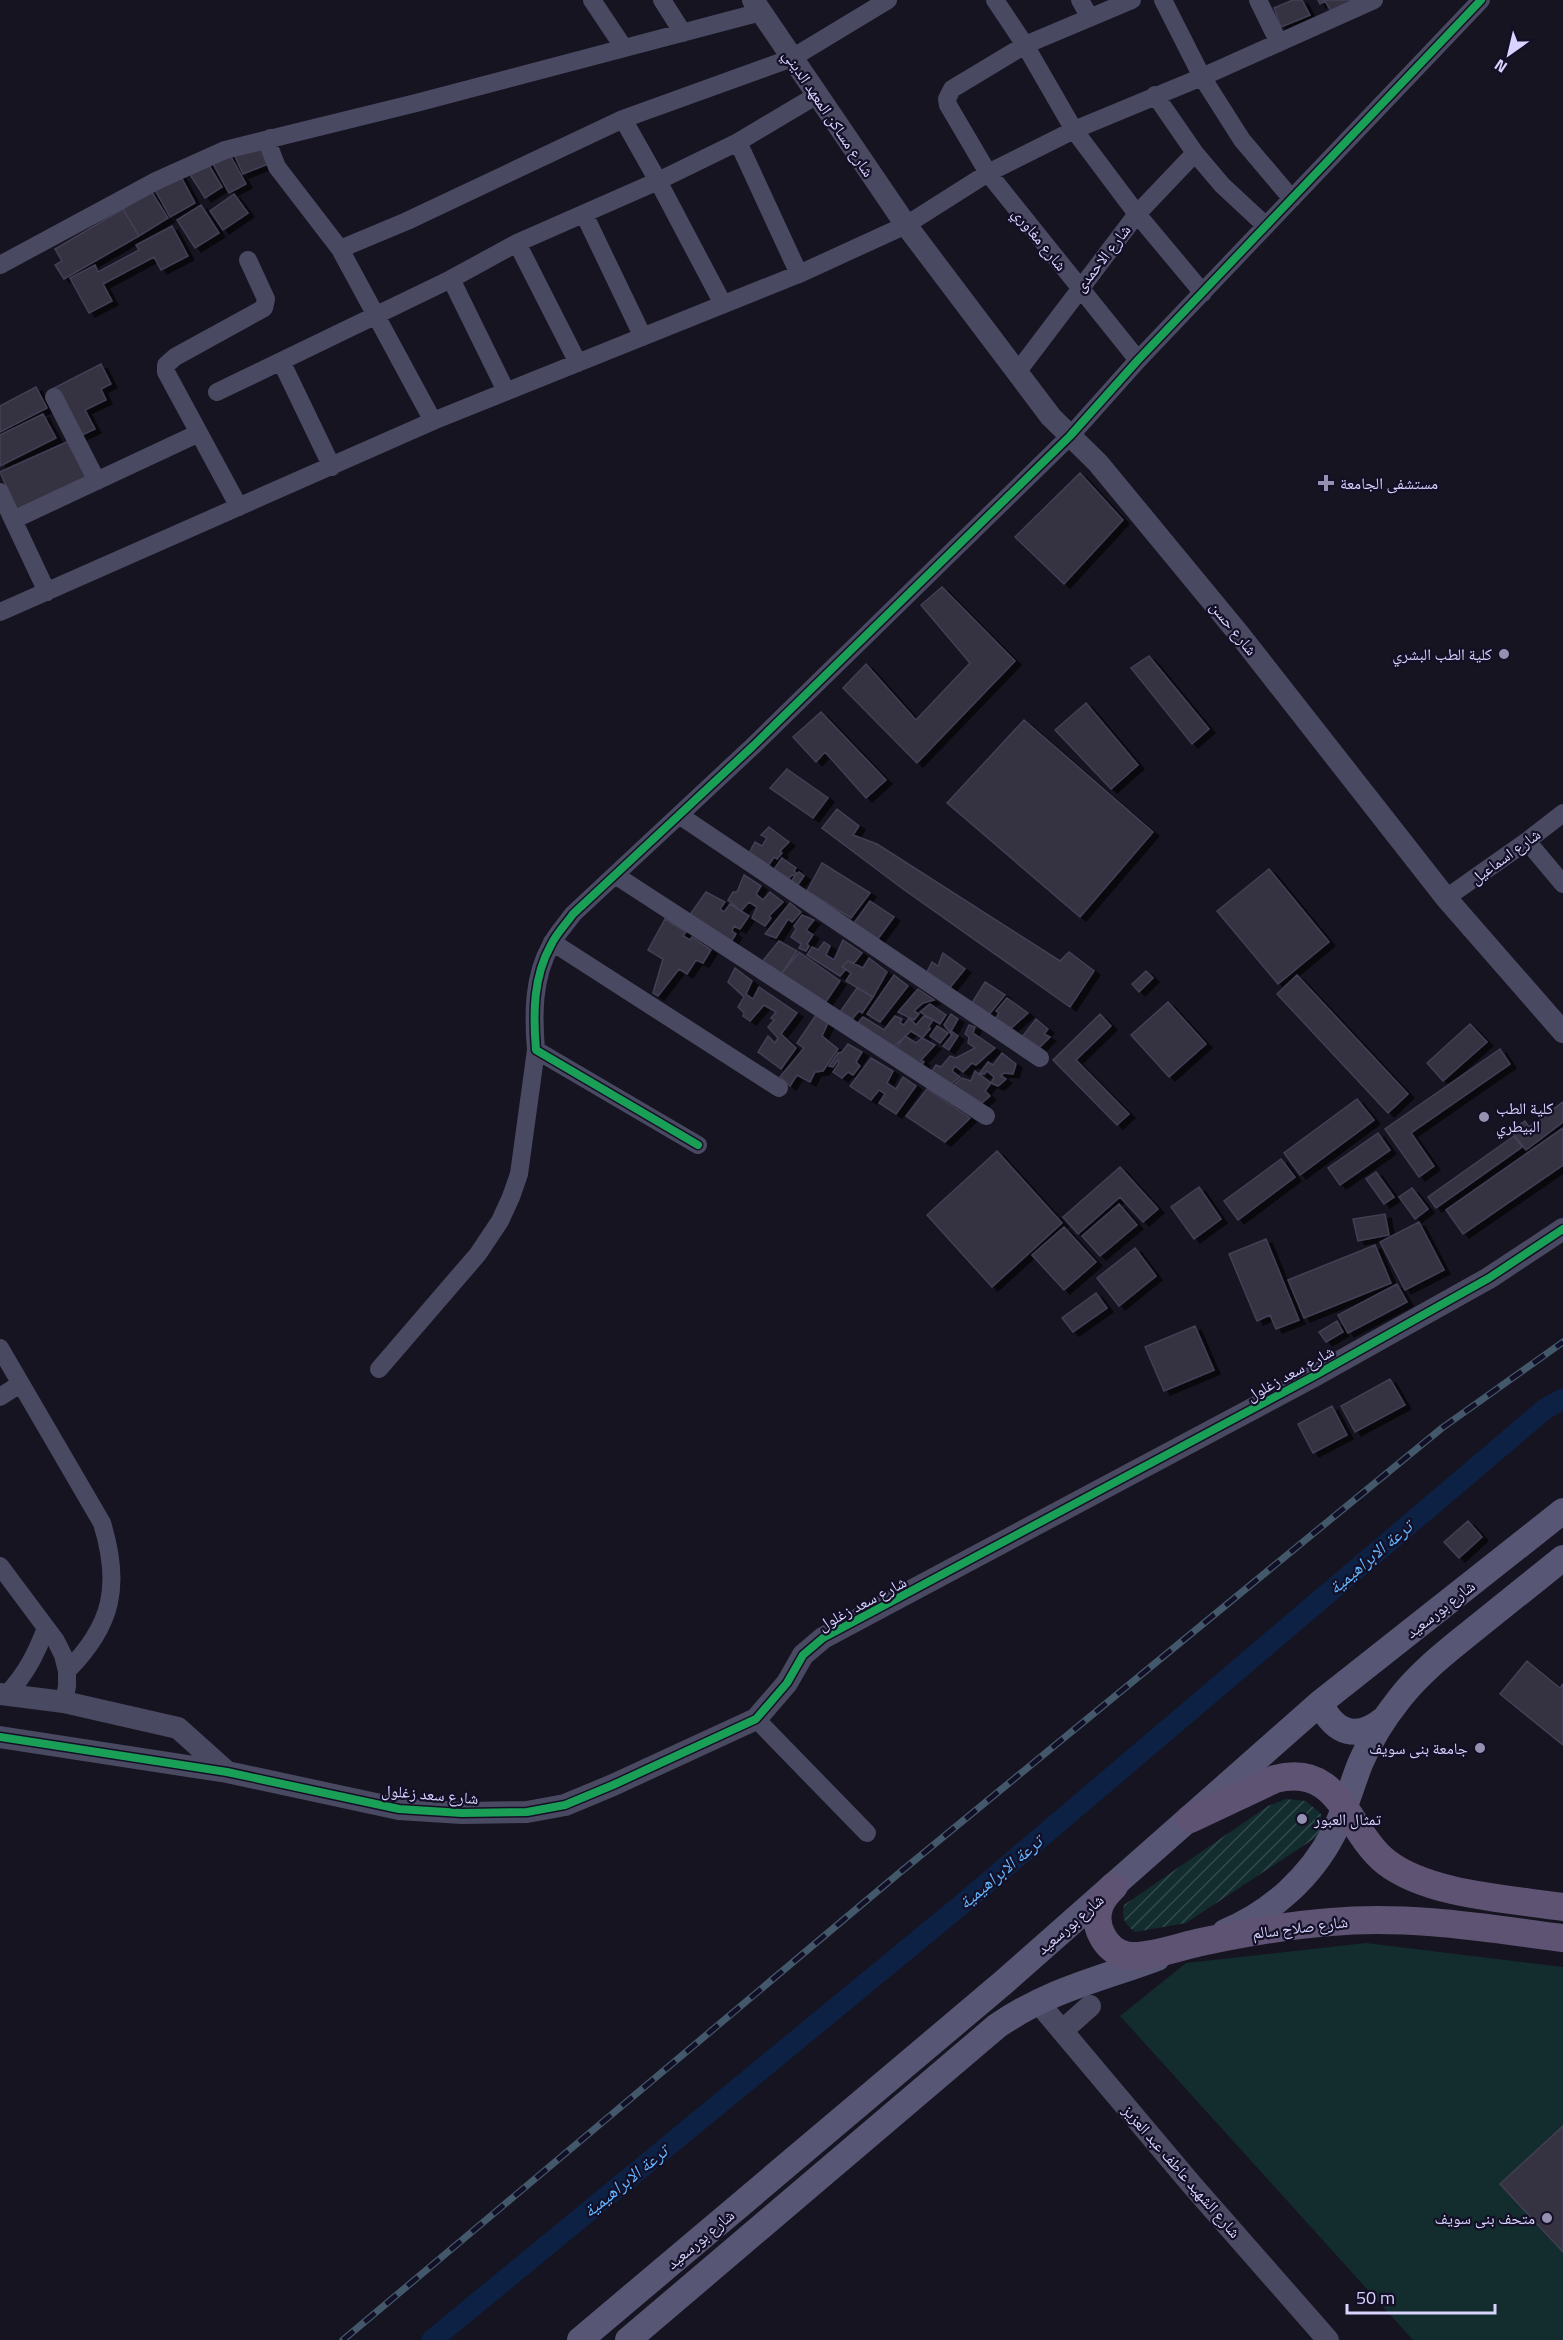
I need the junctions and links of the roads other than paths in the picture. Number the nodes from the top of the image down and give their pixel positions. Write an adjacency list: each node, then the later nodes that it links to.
1 (592, 0): 17 (street)
2 (662, 0): 14 (street)
3 (888, 0): 18 (street)
4 (995, 0): 16 (street)
5 (1080, 0): 13 (street)
6 (1132, 0): 13 (street)
7 (1162, 0): 19 (street)
8 (1258, 0): 15 (street)
9 (1374, 0): 11 (street)
10 (1481, 0): 29 (street)
11 (1353, 4): 15 (street)
12 (757, 6): 14 (street); 18 (street, شارع مساكن المعهد الديني)
13 (1090, 18): 16 (street)
14 (683, 33): 17 (street)
15 (1279, 42): 19 (street)
16 (1025, 45): 23 (street); 27 (street, شارع مغاوري)
17 (624, 48): 24 (street)
18 (792, 58): 20 (street, شارع مساكن المعهد الديني); 22 (street)
19 (1202, 77): 21 (street); 29 (street)
20 (817, 95): 25 (street); 32 (street, شارع مساكن المعهد الديني)
21 (1155, 95): 23 (street); 26 (street)
22 (623, 119): 28 (street); 35 (street)
23 (1074, 130): 27 (street); 31 (street)
24 (270, 138): 35 (street); 37 (street)
25 (738, 142): 28 (street); 38 (street)
26 (1195, 153): 31 (street, شارع الاحمدى); 33 (street)
27 (988, 173): 32 (street); 40 (street, شارع مغاوري)
28 (658, 181): 30 (street); 42 (street)
29 (1292, 199): 33 (street)
30 (584, 214): 34 (street); 44 (street)
31 (1137, 214): 40 (street, شارع الاحمدى); 41 (street)
32 (906, 225): 38 (street); 48 (street, شارع حسن)
33 (1266, 226): 41 (street)
34 (517, 243): 39 (street); 47 (street)
35 (340, 249): 43 (street)
36 (248, 260): 53 (street)
37 (0, 265)
38 (799, 274): 42 (street)
39 (451, 279): 43 (street); 49 (street)
40 (1079, 288): 45 (street, شارع مغاوري); 48 (street, شارع الاحمدى)
41 (1203, 293): 45 (street)
42 (723, 304): 44 (street)
43 (377, 315): 46 (street); 52 (street)
44 (643, 337): 47 (street)
45 (1138, 360): 54 (street)
46 (281, 361): 50 (street); 55 (street)
47 (578, 363): 49 (street)
48 (1018, 371): 54 (street, شارع حسن)
49 (506, 391): 52 (street)
50 (217, 392)
51 (54, 397): 56 (street)
52 (433, 421): 55 (street)
53 (199, 433): 56 (street); 58 (street)
54 (1070, 436): 63 (street); 67 (street, شارع حسن)
55 (332, 467): 58 (street)
56 (97, 481): 59 (street)
57 (0, 492): 59 (street)
58 (239, 507): 60 (street)
59 (13, 520): 60 (street)
60 (47, 592): 61 (street)
61 (0, 612)
62 (1563, 813): 64 (street, شارع اسماعيل)
63 (679, 815): 65 (street); 71 (street)
64 (1527, 842): 66 (street); 67 (street, شارع اسماعيل)
65 (615, 875): 68 (street); 73 (street)
66 (1563, 884)
67 (1446, 898): 69 (street, شارع حسن)
68 (552, 942): 70 (street); 72 (street)
69 (1563, 1032)
70 (536, 1050): 74 (street); 77 (street)
71 (1040, 1058)
72 (778, 1088)
73 (986, 1116)
74 (698, 1145)
75 (1563, 1229): 88 (street, شارع سعد زغلول)
76 (0, 1348): 78 (street)
77 (379, 1369)
78 (20, 1384): 79 (street); 84 (street)
79 (0, 1397)
80 (1563, 1511): 87 (main road, شارع بورسعيد)
81 (1563, 1558): 89 (main road, شارع بورسعيد)
82 (0, 1566): 83 (street)
83 (46, 1628): 84 (street); 85 (street)
84 (67, 1671): 86 (street)
85 (4, 1694): 86 (street)
86 (64, 1702): 91 (street)
87 (1320, 1703): 89 (main road); 93 (main road, شارع بورسعيد)
88 (756, 1719): 91 (street, شارع سعد زغلول); 94 (street)
89 (1384, 1719): 92 (main road, شارع بورسعيد)
90 (0, 1737): 91 (street, شارع سعد زغلول)
91 (227, 1772)
92 (1345, 1808): 93 (main road); 96 (main road); 98 (main road, شارع بورسعيد)
93 (1190, 1819): 95 (main road, شارع بورسعيد)
94 (867, 1833)
95 (1114, 1886): 98 (main road, شارع صلاح سالم); 103 (main road, شارع بورسعيد)
96 (1563, 1907)
97 (1563, 1938): 98 (main road, شارع صلاح سالم)
98 (1203, 1941): 99 (main road, شارع بورسعيد)
99 (1037, 2001): 101 (street, شارع الشهيد عاطف عبد العزيز); 102 (main road, شارع بورسعيد)
100 (1090, 2006): 101 (street)
101 (1062, 2031): 104 (street, شارع الشهيد عاطف عبد العزيز)
102 (630, 2339)
103 (580, 2340)
104 (1328, 2340)

